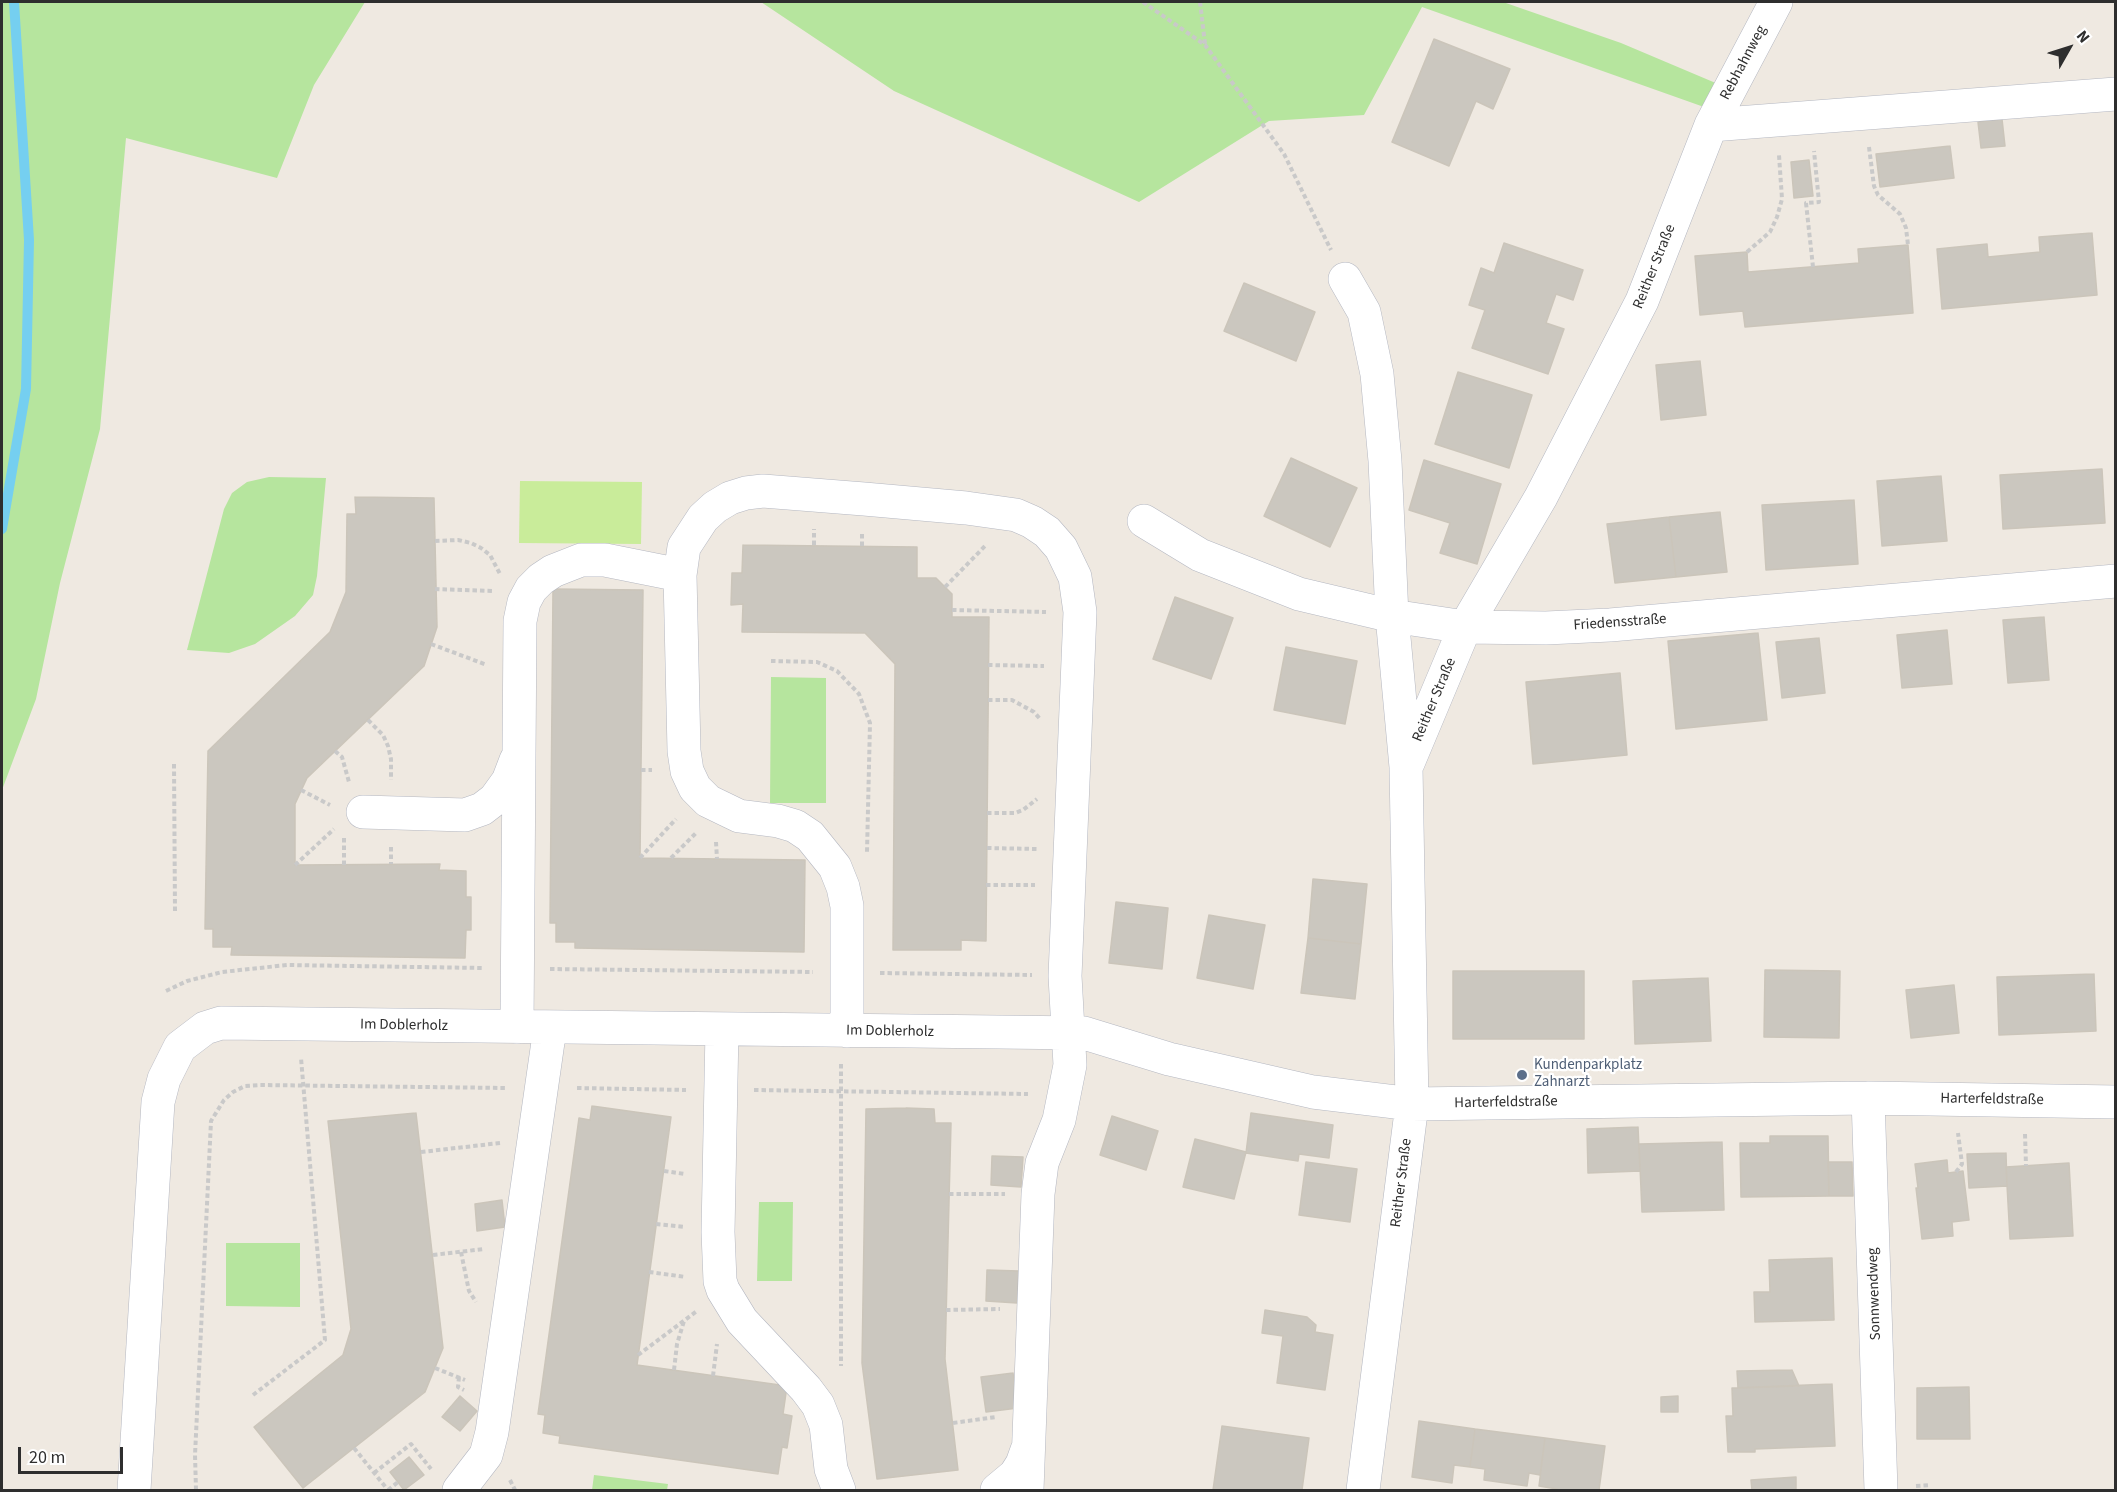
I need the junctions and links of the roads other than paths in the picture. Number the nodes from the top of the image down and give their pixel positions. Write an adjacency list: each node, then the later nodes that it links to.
1 (1776, 2): 3 (street, Rebhahnweg)
2 (2115, 94): 3 (street)
3 (1711, 125): 9 (street, Reither Straße)
4 (1346, 279): 8 (street, Reither Straße)
5 (1144, 521): 8 (street, Friedensstraße)
6 (680, 575): 10 (street); 18 (street); 19 (street)
7 (2115, 581): 9 (street, Friedensstraße)
8 (1392, 616): 9 (street, Friedensstraße); 11 (street, Reither Straße)
9 (1465, 627): 11 (street, Reither Straße)
10 (519, 750): 13 (street); 14 (street)
11 (1406, 767): 22 (street, Reither Straße)
12 (343, 815): 13 (street)
13 (465, 815): 14 (street)
14 (518, 874): 15 (street)
15 (517, 1027): 16 (street, Im Doblerholz); 25 (street, Im Doblerholz)
16 (550, 1028): 17 (street, Im Doblerholz); 24 (street)
17 (722, 1030): 18 (street, Im Doblerholz); 26 (street)
18 (844, 1031): 19 (street, Im Doblerholz)
19 (1076, 1033): 22 (street, Harterfeldstraße); 23 (street)
20 (1868, 1098): 21 (street, Harterfeldstraße); 22 (street, Harterfeldstraße); 30 (street, Sonnwendweg)
21 (2115, 1102)
22 (1412, 1104): 29 (street, Reither Straße)
23 (1028, 1448): 27 (street); 28 (street)
24 (446, 1481)
25 (134, 1491)
26 (839, 1491)
27 (997, 1491)
28 (1027, 1491)
29 (1363, 1491)
30 (1881, 1491)

